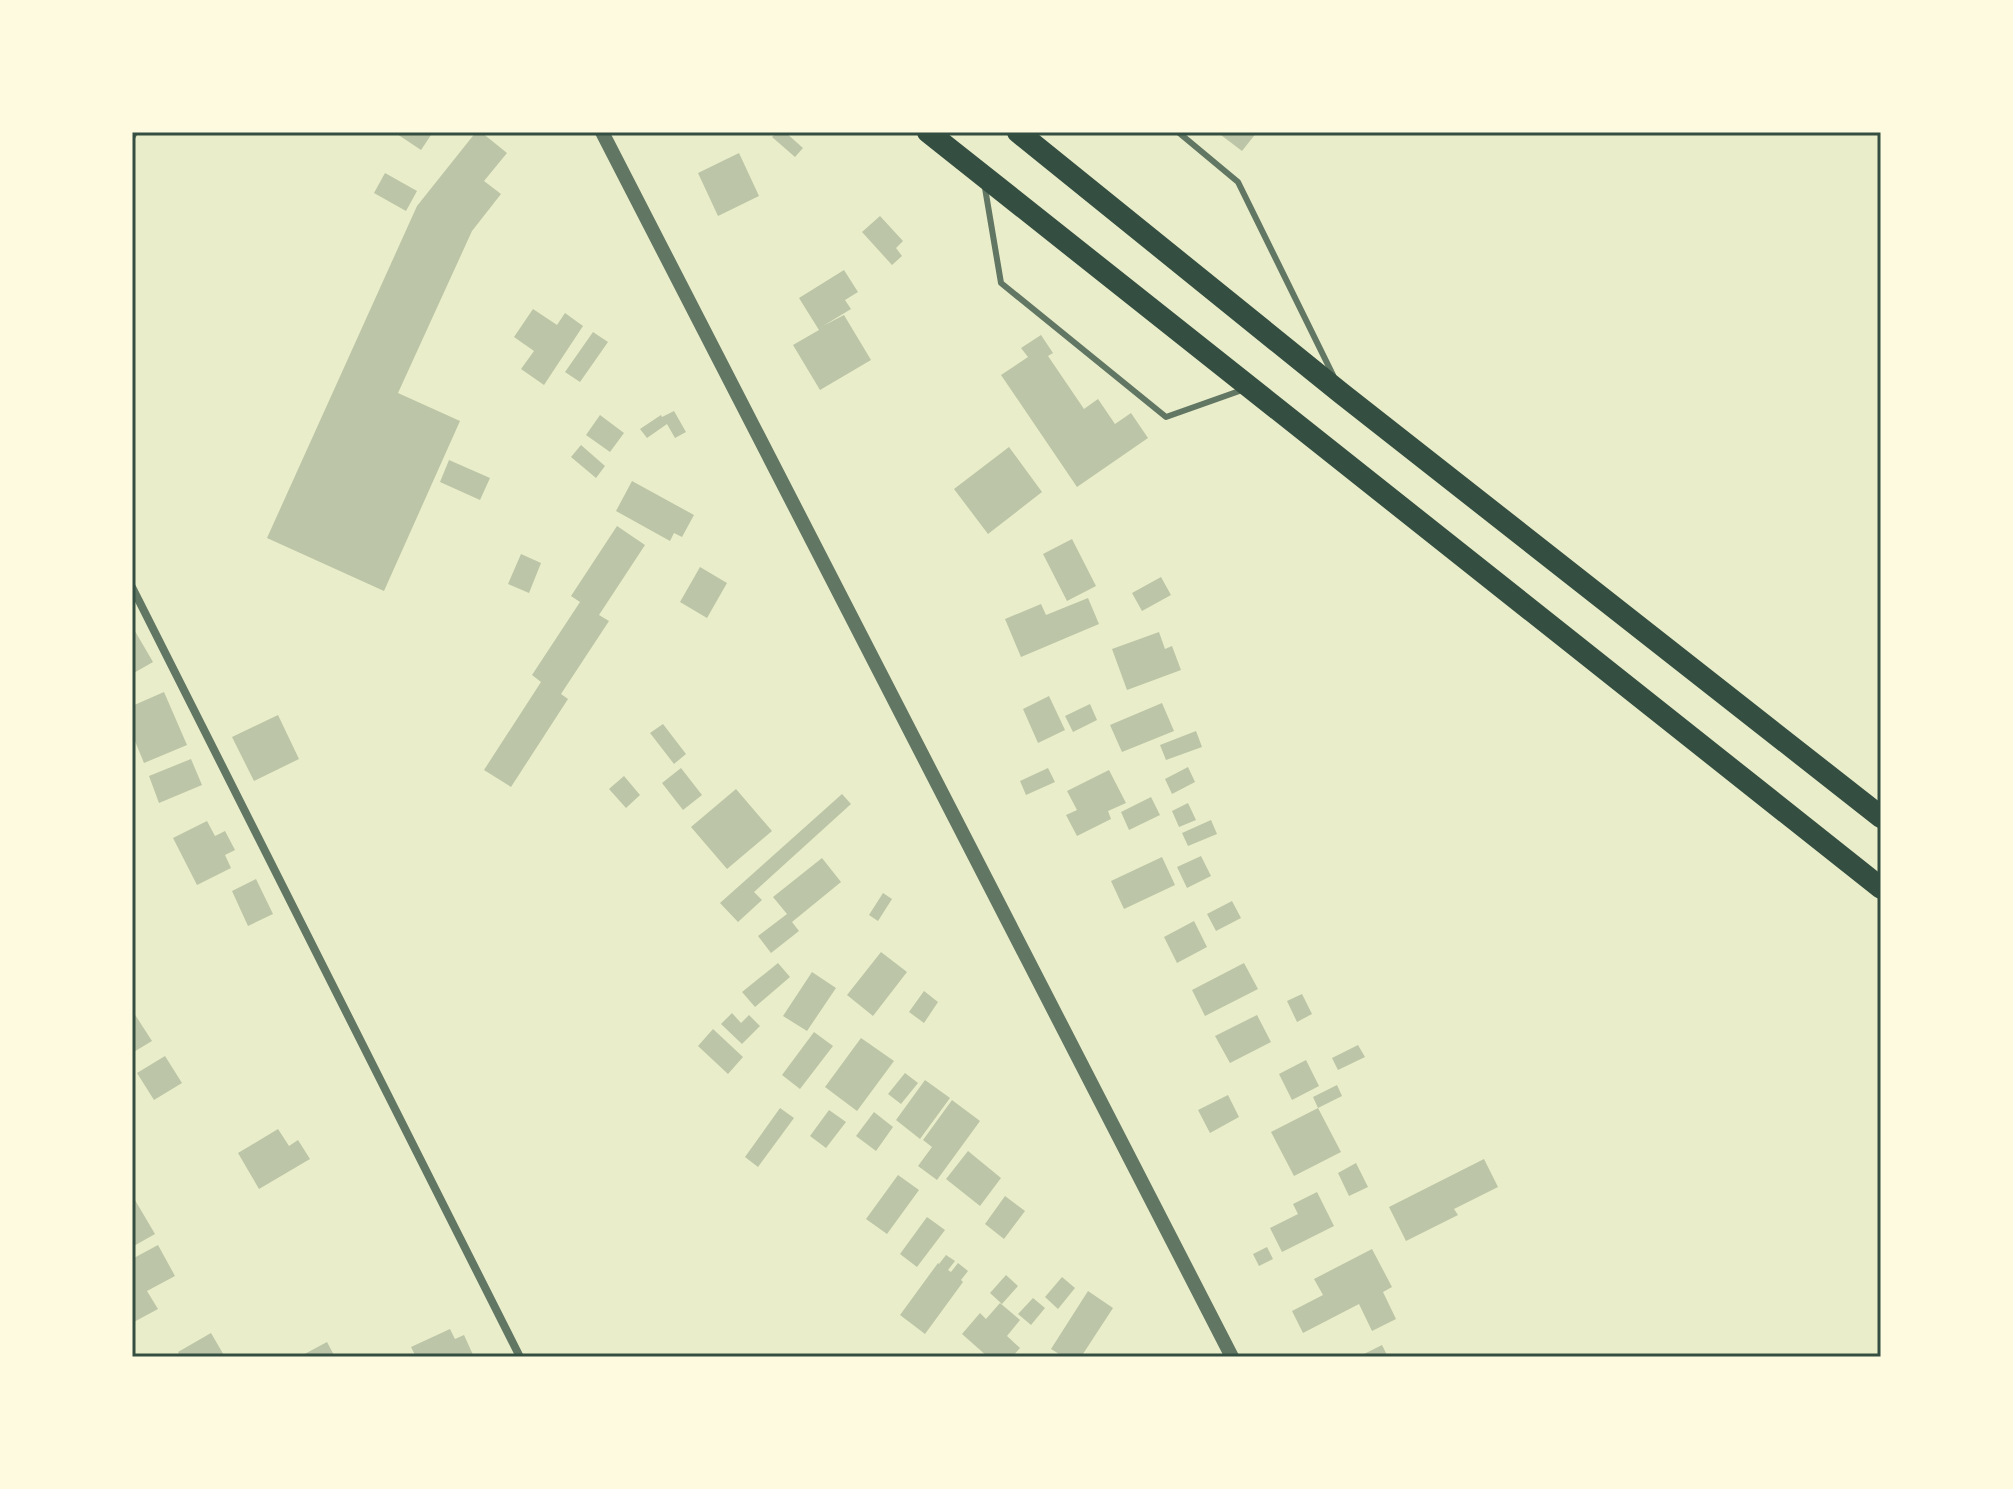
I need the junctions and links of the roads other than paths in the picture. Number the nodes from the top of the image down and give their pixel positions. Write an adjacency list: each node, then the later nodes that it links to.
1 (602, 132): 12 (street)
2 (928, 132): 5 (highway)
3 (1018, 132): 7 (highway)
4 (1178, 132): 7 (lane)
5 (984, 176): 6 (highway); 6 (lane)
6 (1250, 387): 10 (highway)
7 (1341, 393): 9 (highway)
8 (132, 587): 11 (street)
9 (1881, 817)
10 (1881, 888)
11 (520, 1357)
12 (1232, 1357)

